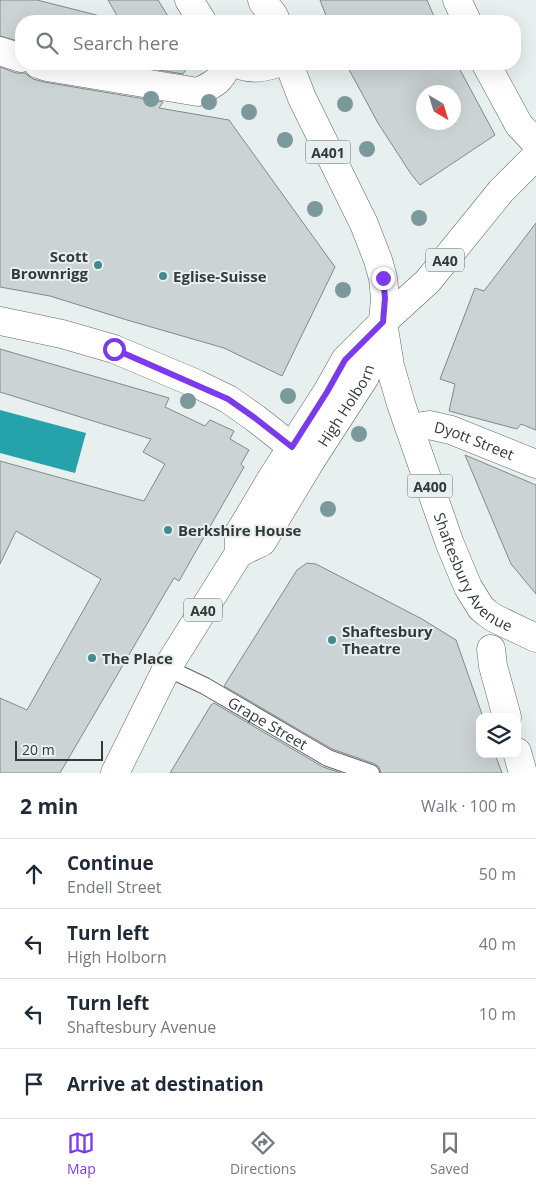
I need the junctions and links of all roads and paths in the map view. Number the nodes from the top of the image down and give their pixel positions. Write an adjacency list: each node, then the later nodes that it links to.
1 (189, 0): 3 (main road)
2 (458, 0): 4 (main road)
3 (198, 15)
4 (464, 15)
5 (0, 51): 6 (main road)
6 (15, 56)
7 (65, 70): 8 (main road)
8 (226, 70)
9 (291, 70): 14 (main road, Shaftesbury Avenue / A401)
10 (489, 70): 11 (main road)
11 (536, 143)
12 (536, 156): 14 (main road, A40)
13 (0, 321): 16 (main road)
14 (383, 322): 15 (main road, Shaftesbury Avenue / A400); 16 (main road, High Holborn)
15 (410, 428): 17 (main road, Dyott Street); 18 (main road, Shaftesbury Avenue / A400)
16 (306, 454): 20 (main road, High Holborn / A40)
17 (536, 464)
18 (536, 638)
19 (491, 649): 21 (main road)
20 (167, 668): 23 (main road, High Holborn / A40); 24 (lane, Grape Street)
21 (506, 713)
22 (519, 758): 25 (main road)
23 (116, 773)
24 (371, 773)
25 (523, 773)

